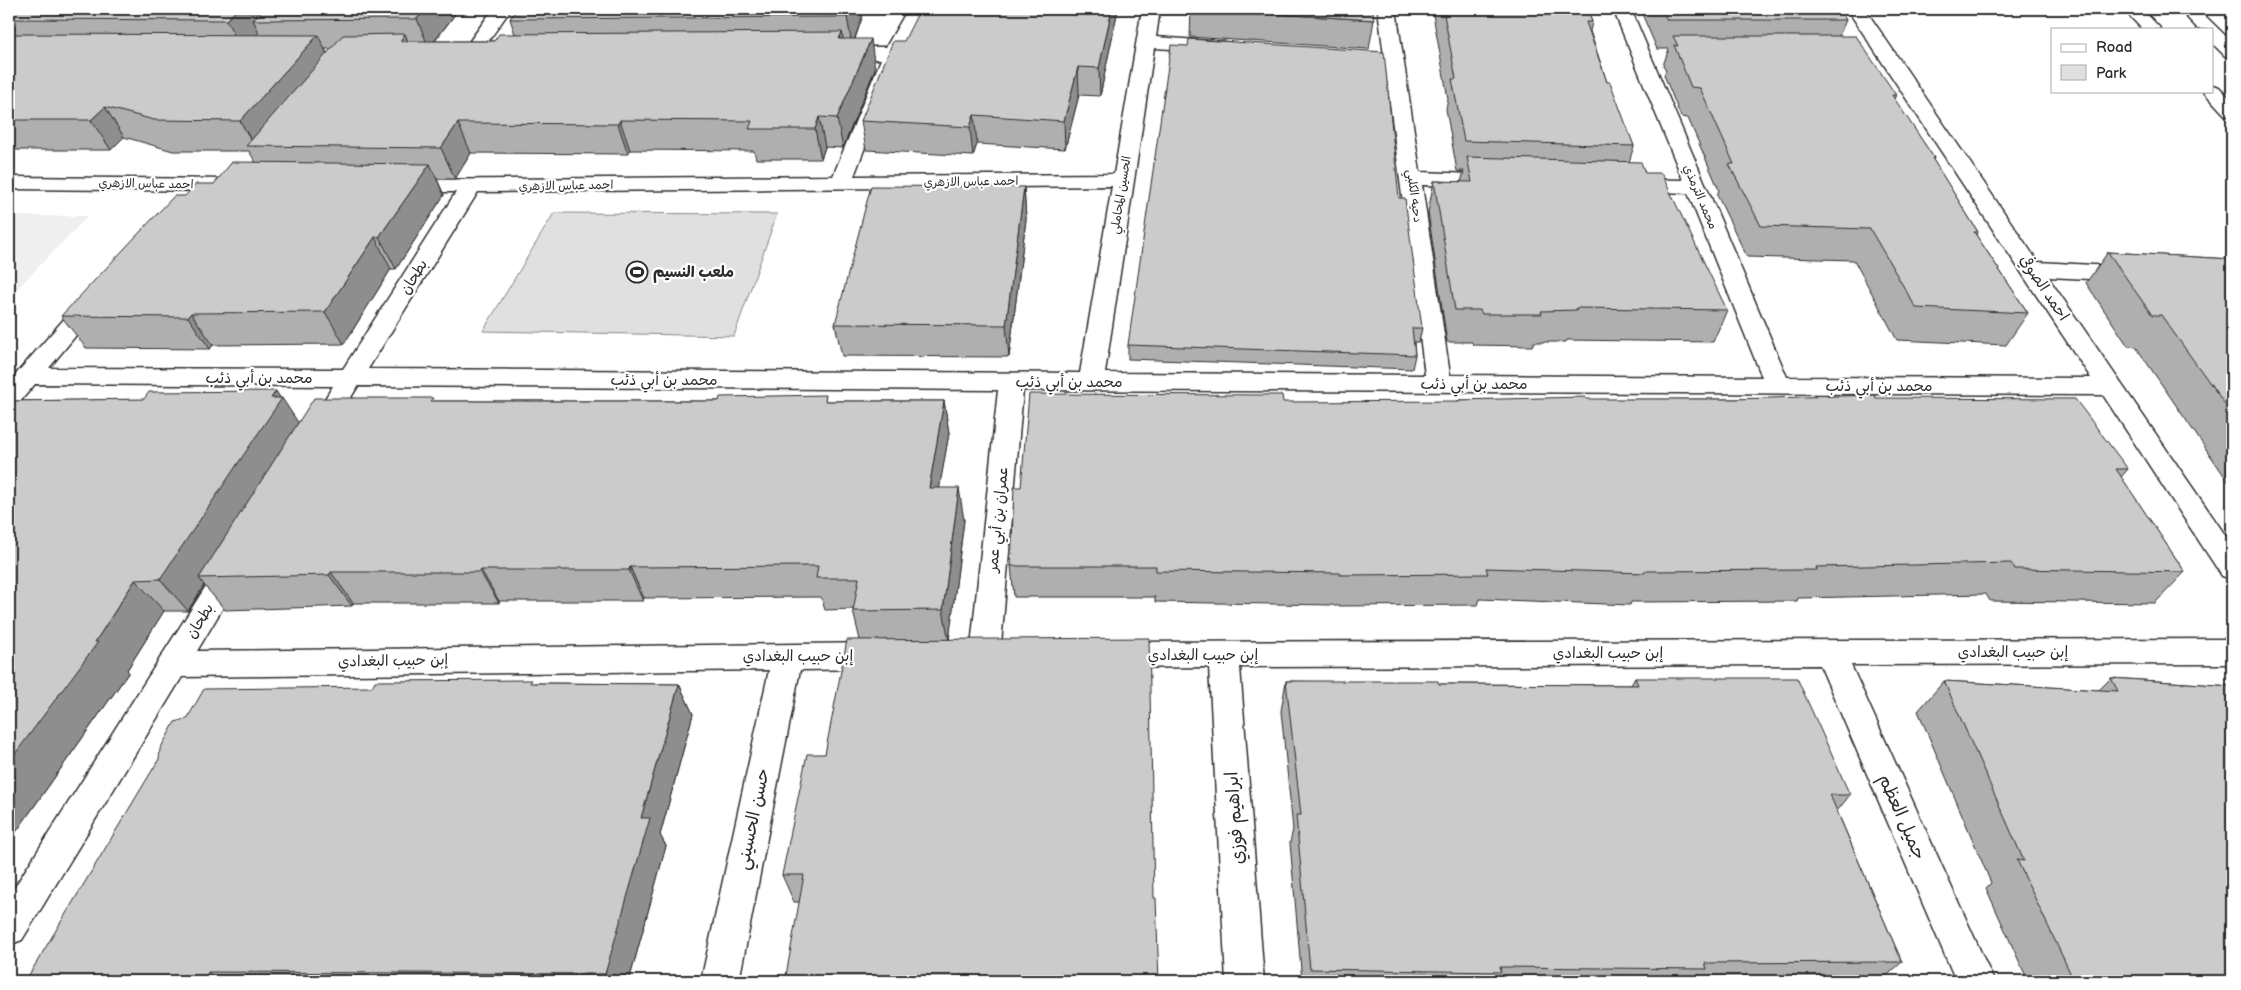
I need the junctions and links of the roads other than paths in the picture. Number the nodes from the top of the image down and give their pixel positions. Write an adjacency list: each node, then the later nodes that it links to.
1 (502, 9): 18 (street)
2 (917, 9): 16 (street)
3 (1152, 9): 12 (street, الحسين المحاملي)
4 (1387, 9): 22 (street, دحيه الكلبي)
5 (1622, 9): 32 (street, محمد الترمذي)
6 (1856, 9): 34 (street, احمد الصوفي)
7 (2132, 9): 9 (street)
8 (2188, 9): 10 (street)
9 (2151, 28)
10 (2207, 28)
11 (2214, 34): 14 (street)
12 (1146, 42): 13 (street); 23 (street, الحسين المحاملي)
13 (1246, 48)
14 (2232, 52)
15 (813, 53): 16 (street)
16 (892, 53): 27 (street)
17 (449, 56): 18 (street)
18 (468, 56): 19 (street)
19 (488, 56)
20 (2213, 92): 21 (street)
21 (2232, 111)
22 (1412, 178): 25 (street); 41 (street, دحيه الكلبي)
23 (1124, 180): 27 (street, احمد عباس الازهري); 40 (street, الحسين المحاملي)
24 (248, 182): 28 (street, احمد عباس الازهري)
25 (1520, 182)
26 (9, 183): 28 (street, احمد عباس الازهري)
27 (841, 183): 31 (street, احمد عباس الازهري)
28 (193, 184): 33 (street)
29 (1608, 184): 32 (street)
30 (381, 186): 31 (street, احمد عباس الازهري)
31 (470, 187): 38 (street, بطحان)
32 (1696, 187): 42 (street, محمد الترمذي)
33 (174, 207)
34 (2032, 269): 35 (street); 43 (street, احمد الصوفي)
35 (2156, 275)
36 (110, 280): 37 (street)
37 (27, 376): 38 (street, محمد بن أبي ذئب); 44 (street)
38 (351, 378): 39 (street, محمد بن أبي ذئب); 45 (street, بطحان)
39 (1011, 381): 40 (street, محمد بن أبي ذئب); 55 (street, عمران بن أبي عمر)
40 (1091, 382): 41 (street, محمد بن أبي ذئب)
41 (1439, 384): 42 (street, محمد بن أبي ذئب)
42 (1778, 386): 43 (street, محمد بن أبي ذئب)
43 (2111, 387): 47 (street, احمد الصوفي)
44 (9, 398)
45 (304, 454)
46 (246, 546): 57 (street, بطحان)
47 (2232, 568)
48 (2232, 651): 49 (street, إبن حبيب البغدادي)
49 (1830, 652): 51 (street, إبن حبيب البغدادي); 61 (street, جميل العظم)
50 (1084, 655): 51 (street, إبن حبيب البغدادي)
51 (1224, 655): 60 (street, ابراهيم فوزي)
52 (787, 656): 53 (street, إبن حبيب البغدادي); 57 (street, إبن حبيب البغدادي); 59 (street, حسن الحسيني)
53 (905, 656)
54 (955, 656): 55 (street)
55 (985, 656): 56 (street)
56 (1014, 656)
57 (173, 664): 58 (street, بطحان)
58 (9, 928)
59 (720, 981)
60 (1245, 981)
61 (1975, 981)

